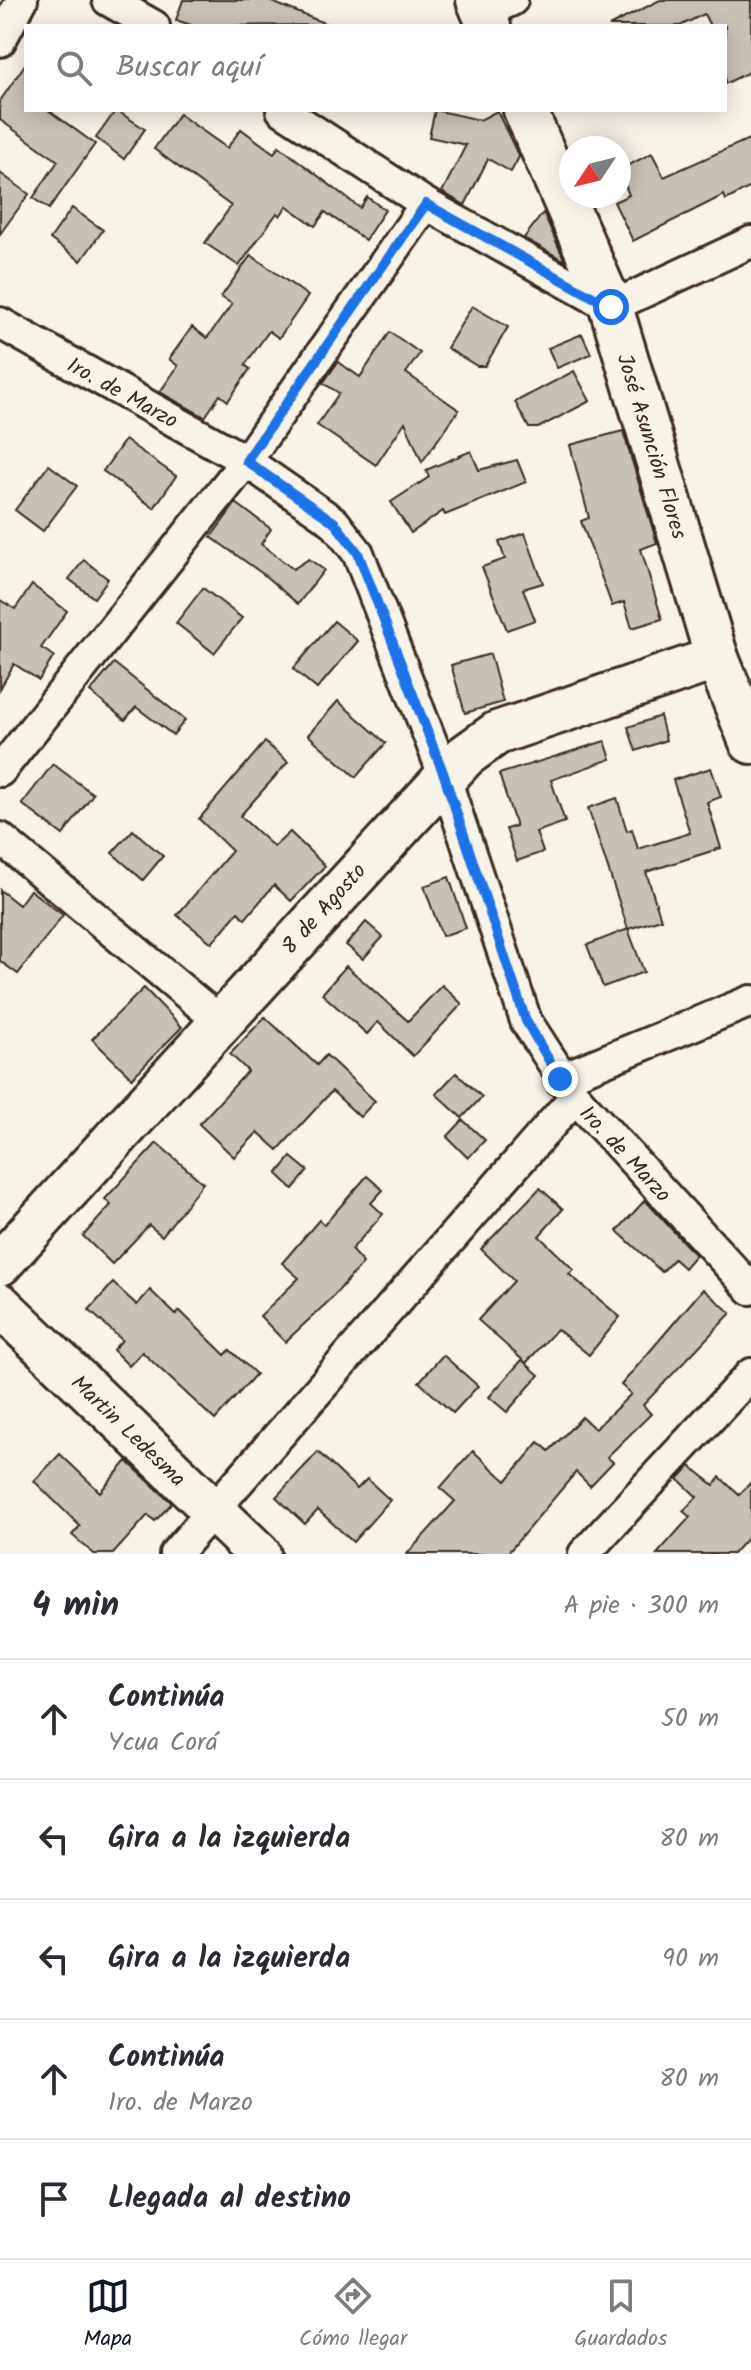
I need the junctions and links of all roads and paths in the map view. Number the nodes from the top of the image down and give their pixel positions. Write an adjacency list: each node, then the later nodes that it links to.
1 (22, 0): 4 (street)
2 (108, 0): 3 (street)
3 (153, 16)
4 (0, 41)
5 (285, 112): 7 (street)
6 (526, 112): 9 (street, José Asunción Flores)
7 (426, 204): 9 (street); 11 (street)
8 (751, 242): 9 (street)
9 (611, 307): 12 (street, José Asunción Flores)
10 (0, 323): 11 (street, 1ro. de Marzo)
11 (246, 461): 14 (street); 15 (street, 1ro. de Marzo)
12 (717, 658): 13 (street, José Asunción Flores); 15 (street, 8 de Agosto)
13 (751, 742)
14 (0, 771)
15 (444, 775): 18 (street, 8 de Agosto); 19 (street, 1ro. de Marzo)
16 (0, 838): 18 (street)
17 (751, 1001): 19 (street)
18 (221, 1022): 20 (street, 8 de Agosto)
19 (568, 1088): 21 (street, 1ro. de Marzo); 24 (street)
20 (0, 1264)
21 (751, 1289)
22 (0, 1305): 24 (street, Martin Ledesma)
23 (751, 1374): 27 (street)
24 (214, 1511): 25 (street); 26 (street, Martin Ledesma)
25 (175, 1554)
26 (259, 1554)
27 (584, 1554)

